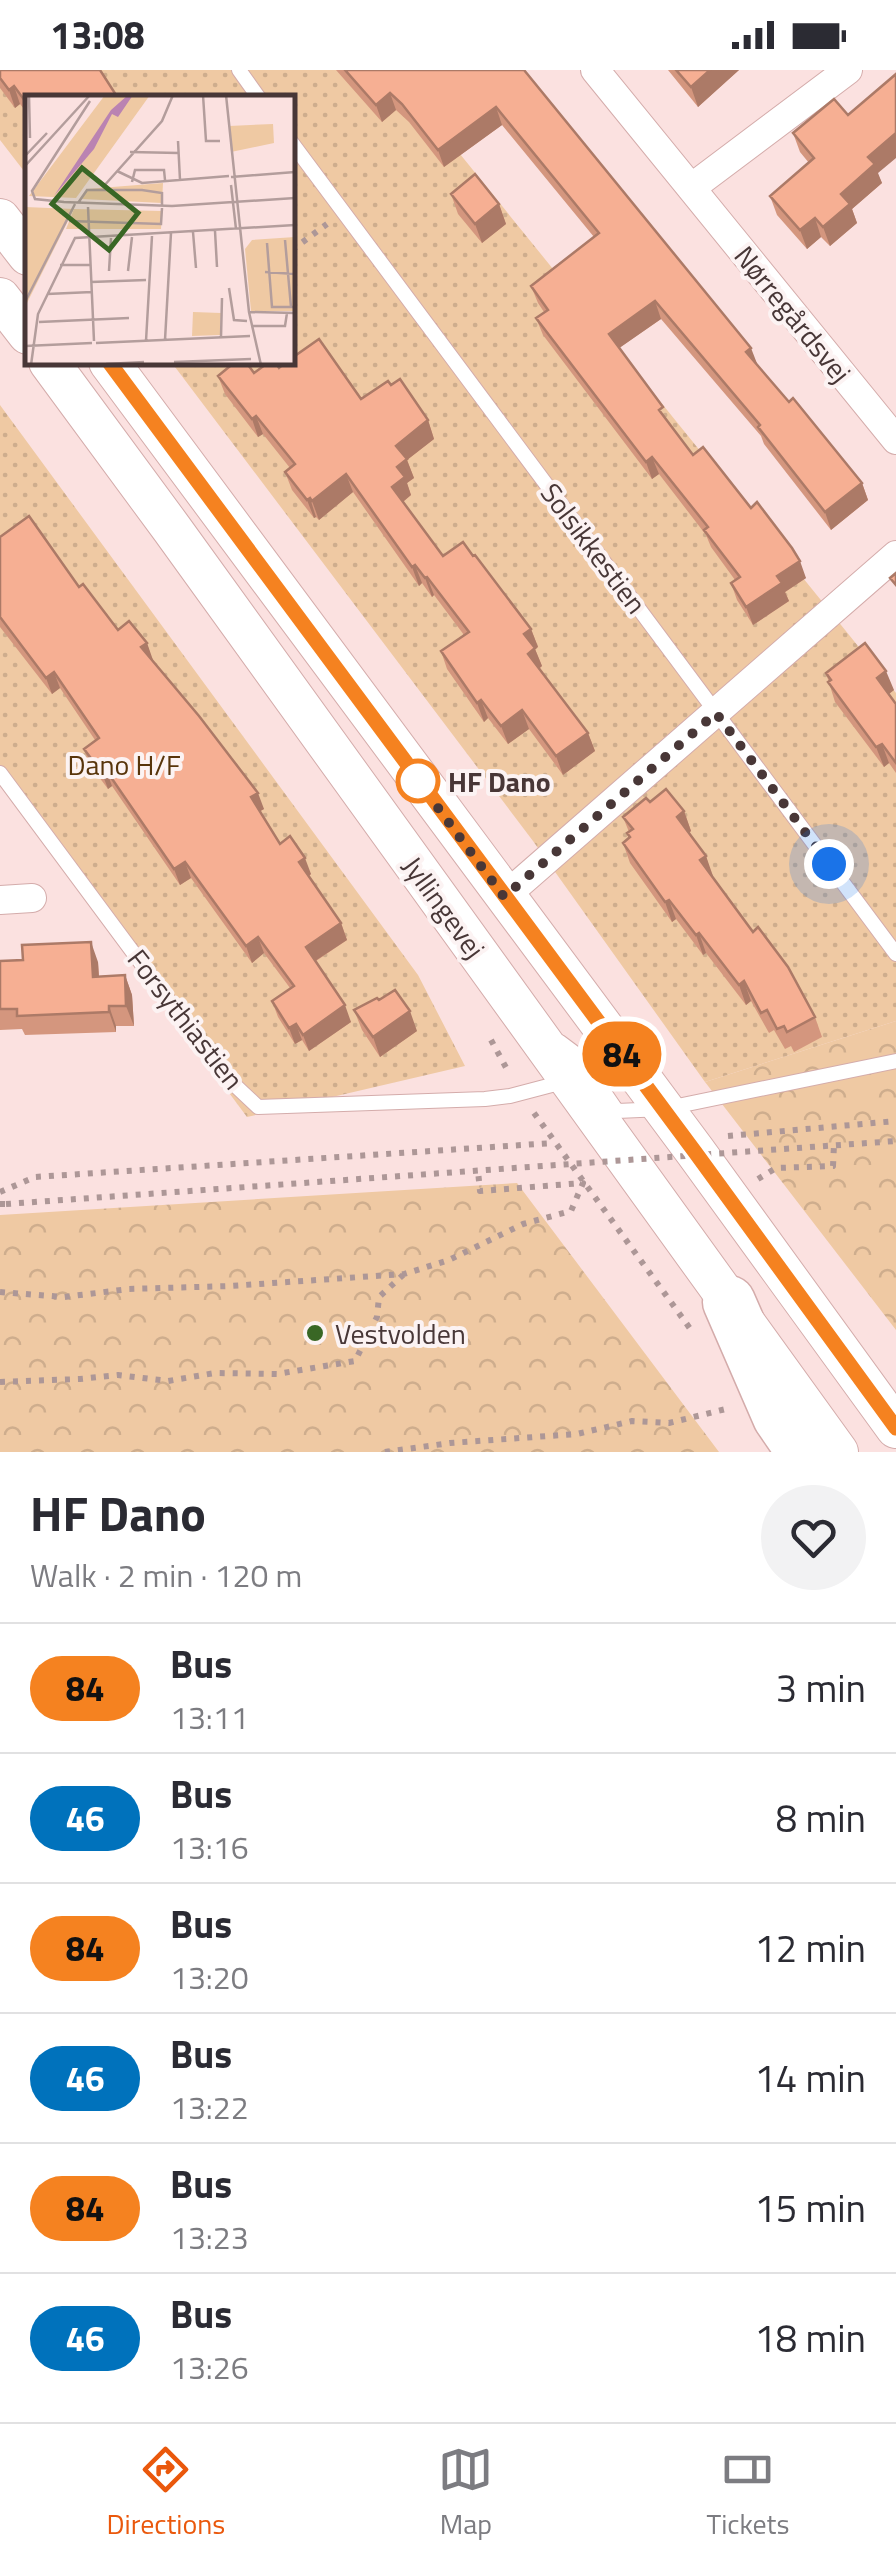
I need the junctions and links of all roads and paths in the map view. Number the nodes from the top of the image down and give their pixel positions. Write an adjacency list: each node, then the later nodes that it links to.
1 (238, 70): 4 (lane)
2 (595, 70): 6 (street, Nørregårdsvej)
3 (848, 70): 6 (street)
4 (257, 95)
5 (295, 146): 7 (lane, Solsikkestien)
6 (691, 188): 15 (street, Nørregårdsvej)
7 (344, 211): 9 (path); 17 (lane, Solsikkestien)
8 (0, 219): 10 (street)
9 (295, 248)
10 (25, 251)
11 (0, 298): 12 (street)
12 (25, 330)
13 (50, 365): 23 (street, Jyllingevej)
14 (111, 365): 19 (street, Jyllingevej)
15 (896, 440)
16 (896, 556): 17 (street)
17 (716, 713): 19 (street); 22 (lane, Solsikkestien)
18 (0, 772): 26 (lane, Forsythiastien)
19 (504, 897): 28 (street, Jyllingevej)
20 (32, 898): 21 (street)
21 (0, 900)
22 (896, 954)
23 (522, 1015): 25 (street, Jyllingevej); 28 (lane)
24 (896, 1061): 28 (lane)
25 (570, 1080): 26 (lane, Forsythiastien); 39 (street, Jyllingevej)
26 (510, 1096): 30 (path)
27 (896, 1121): 28 (path)
28 (674, 1124): 42 (street, Jyllingevej)
29 (896, 1140): 31 (path, bridge)
30 (554, 1143): 34 (path); 35 (path)
31 (834, 1145): 32 (path); 33 (path, bridge)
32 (776, 1168)
33 (478, 1171): 34 (path); 36 (path, bridge)
34 (583, 1183): 37 (path); 39 (path)
35 (0, 1192)
36 (3, 1204)
37 (404, 1274): 38 (path); 40 (path)
38 (0, 1292)
39 (714, 1322): 44 (highway); 45 (street, Jyllingevej)
40 (0, 1382)
41 (746, 1404): 43 (path)
42 (896, 1428)
43 (384, 1452)
44 (804, 1452)
45 (838, 1452)

